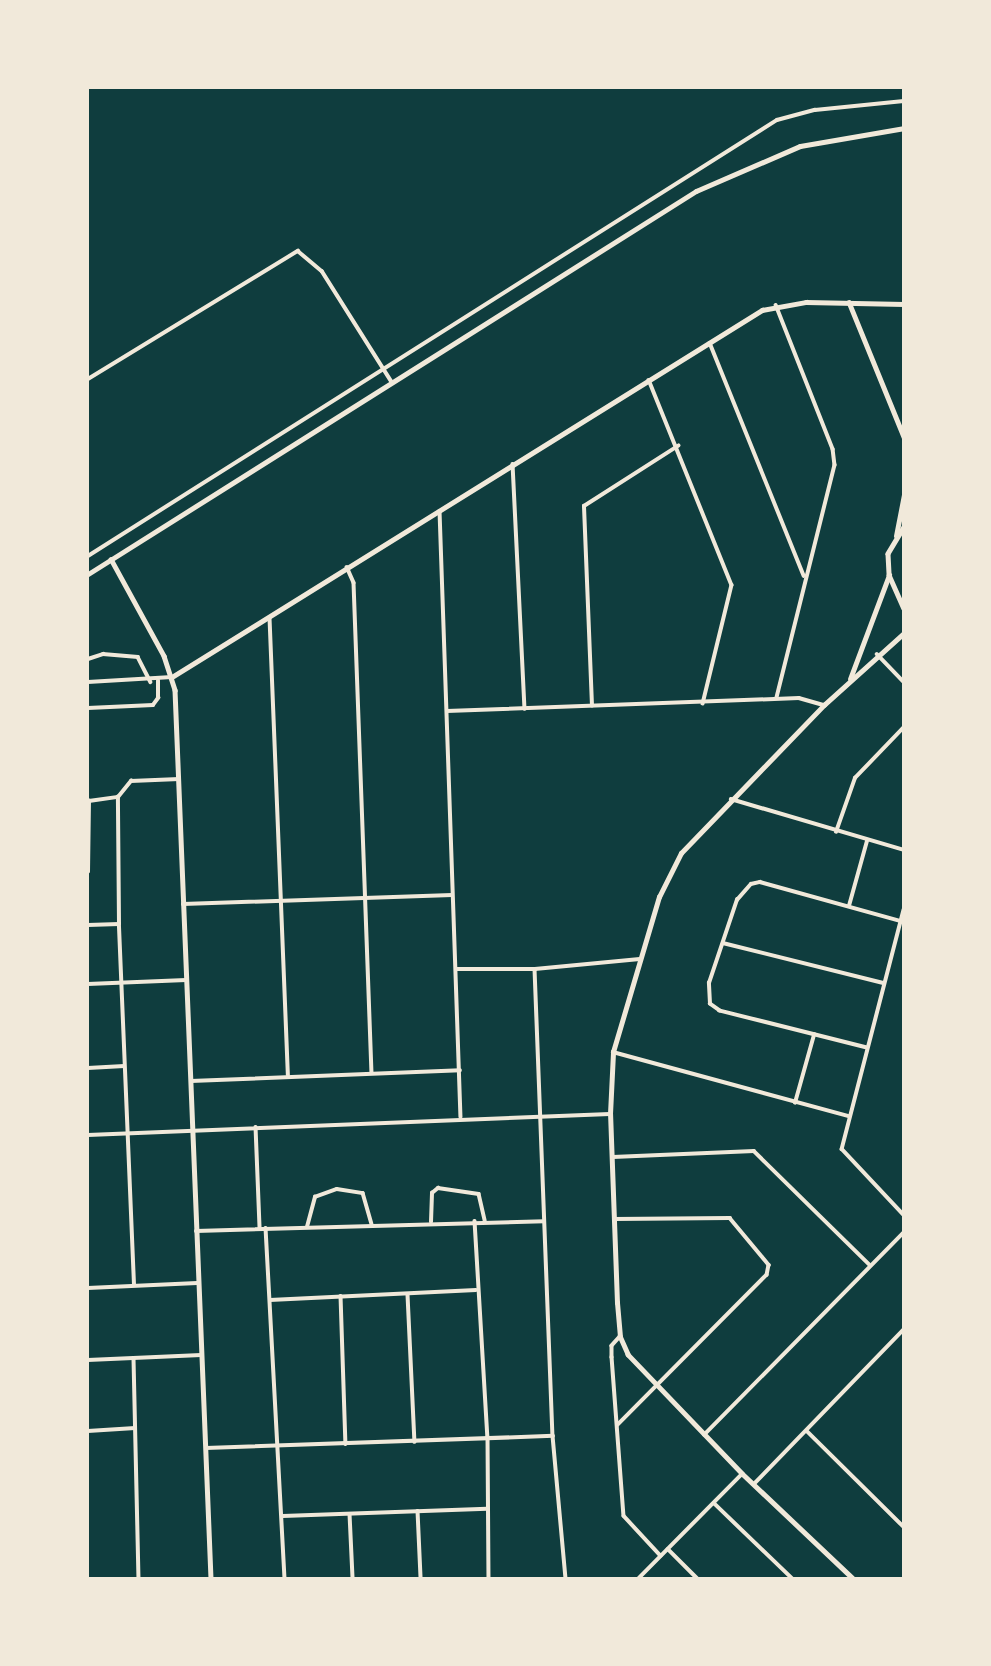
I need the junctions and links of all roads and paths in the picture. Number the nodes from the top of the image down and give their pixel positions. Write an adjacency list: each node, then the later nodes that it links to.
1 (904, 101): 7 (street)
2 (904, 128): 10 (main road)
3 (849, 302): 4 (street); 5 (street); 11 (street)
4 (776, 304): 6 (street); 23 (street)
5 (904, 304)
6 (710, 343): 9 (street); 23 (street)
7 (383, 369): 8 (street); 10 (street); 18 (street)
8 (88, 379)
9 (649, 380): 12 (street); 13 (street)
10 (392, 382): 19 (main road)
11 (904, 437)
12 (678, 446): 36 (street); 38 (street)
13 (513, 464): 15 (street); 40 (street)
14 (904, 495): 17 (street)
15 (440, 510): 20 (street); 41 (street)
16 (904, 527): 17 (street)
17 (896, 537): 22 (street)
18 (88, 556)
19 (111, 559): 21 (main road); 29 (street)
20 (347, 567): 25 (street); 53 (street)
21 (88, 574)
22 (888, 575): 24 (street); 33 (street)
23 (805, 578): 35 (street)
24 (904, 608)
25 (270, 618): 29 (street); 54 (street)
26 (904, 633): 27 (street)
27 (877, 654): 33 (street); 34 (street)
28 (88, 659): 32 (street)
29 (172, 677): 30 (street); 43 (street)
30 (158, 681): 32 (street); 39 (street)
31 (88, 682): 32 (street)
32 (151, 682)
33 (848, 682): 37 (street)
34 (904, 682)
35 (777, 698): 36 (street); 37 (street)
36 (703, 704): 38 (street)
37 (824, 705): 45 (street)
38 (592, 706): 40 (street)
39 (88, 708)
40 (525, 709): 41 (street)
41 (447, 711): 52 (street)
42 (904, 727): 47 (street)
43 (180, 779): 44 (street); 55 (street)
44 (118, 797): 46 (street); 59 (street)
45 (731, 799): 47 (street); 62 (street)
46 (88, 802): 48 (street)
47 (836, 831): 49 (street)
48 (88, 835): 51 (street)
49 (867, 840): 50 (street); 56 (street)
50 (904, 850)
51 (88, 872)
52 (453, 895): 53 (street); 63 (street)
53 (366, 897): 54 (street); 75 (street)
54 (281, 899): 55 (street); 76 (street)
55 (183, 904): 65 (street)
56 (849, 906): 58 (street); 61 (street)
57 (904, 910): 58 (street)
58 (901, 921): 67 (street)
59 (119, 924): 60 (street); 66 (street)
60 (88, 925)
61 (723, 943): 67 (street); 69 (street)
62 (640, 959): 64 (street); 71 (street)
63 (457, 969): 64 (street); 74 (street)
64 (535, 969): 80 (street)
65 (187, 980): 66 (street); 77 (street)
66 (122, 983): 68 (street); 72 (street)
67 (883, 983): 70 (street)
68 (88, 984)
69 (814, 1035): 70 (street); 78 (street)
70 (867, 1048): 81 (street)
71 (613, 1052): 78 (street); 79 (street)
72 (125, 1066): 73 (street); 85 (street)
73 (88, 1068)
74 (460, 1070): 75 (street); 82 (street)
75 (373, 1073): 76 (street)
76 (288, 1075): 77 (street)
77 (191, 1082): 84 (street)
78 (795, 1103): 81 (street)
79 (610, 1114): 80 (street); 87 (street)
80 (542, 1116): 82 (street); 90 (street)
81 (849, 1116): 88 (street)
82 (461, 1118): 83 (street)
83 (256, 1127): 84 (street); 96 (street)
84 (192, 1130): 85 (street); 98 (street)
85 (130, 1134): 86 (street); 102 (street)
86 (88, 1135)
87 (613, 1157): 89 (street); 100 (street)
88 (904, 1215)
89 (614, 1219): 109 (street); 113 (street)
90 (544, 1220): 92 (street); 119 (street)
91 (475, 1221): 92 (street); 93 (street); 104 (street)
92 (485, 1221): 93 (street)
93 (430, 1222): 94 (street)
94 (372, 1224): 95 (street); 95 (street)
95 (307, 1227): 97 (street)
96 (260, 1228): 97 (street); 98 (street)
97 (266, 1228): 107 (street)
98 (196, 1231): 101 (street)
99 (904, 1232): 100 (street)
100 (869, 1264): 118 (street)
101 (197, 1283): 102 (street); 110 (street)
102 (135, 1285): 103 (street)
103 (88, 1288)
104 (476, 1290): 105 (street); 120 (street)
105 (408, 1295): 106 (street); 121 (street)
106 (341, 1296): 107 (street); 122 (street)
107 (270, 1300): 123 (street)
108 (904, 1329): 117 (street)
109 (620, 1337): 113 (street); 114 (street)
110 (201, 1355): 111 (street); 124 (street)
111 (134, 1359): 112 (street); 115 (street)
112 (88, 1360)
113 (656, 1387): 114 (street); 118 (street)
114 (618, 1425): 134 (street)
115 (135, 1428): 116 (street); 135 (street)
116 (88, 1431)
117 (807, 1431): 126 (street); 132 (street)
118 (704, 1435): 125 (street)
119 (553, 1436): 120 (street); 141 (street)
120 (488, 1437): 121 (street); 128 (street)
121 (415, 1442): 122 (street)
122 (346, 1444): 123 (street)
123 (280, 1446): 124 (street); 131 (street)
124 (205, 1448): 136 (street)
125 (742, 1474): 126 (street); 127 (street)
126 (754, 1484): 145 (street)
127 (714, 1503): 133 (street); 144 (street)
128 (487, 1509): 129 (street); 140 (street)
129 (418, 1511): 130 (street); 139 (street)
130 (350, 1513): 131 (street); 138 (street)
131 (283, 1516): 137 (street)
132 (904, 1527)
133 (668, 1549): 134 (street); 143 (street)
134 (661, 1556): 142 (street)
135 (139, 1578)
136 (211, 1578)
137 (285, 1578)
138 (353, 1578)
139 (421, 1578)
140 (489, 1578)
141 (566, 1578)
142 (639, 1578)
143 (697, 1578)
144 (792, 1578)
145 (852, 1578)

